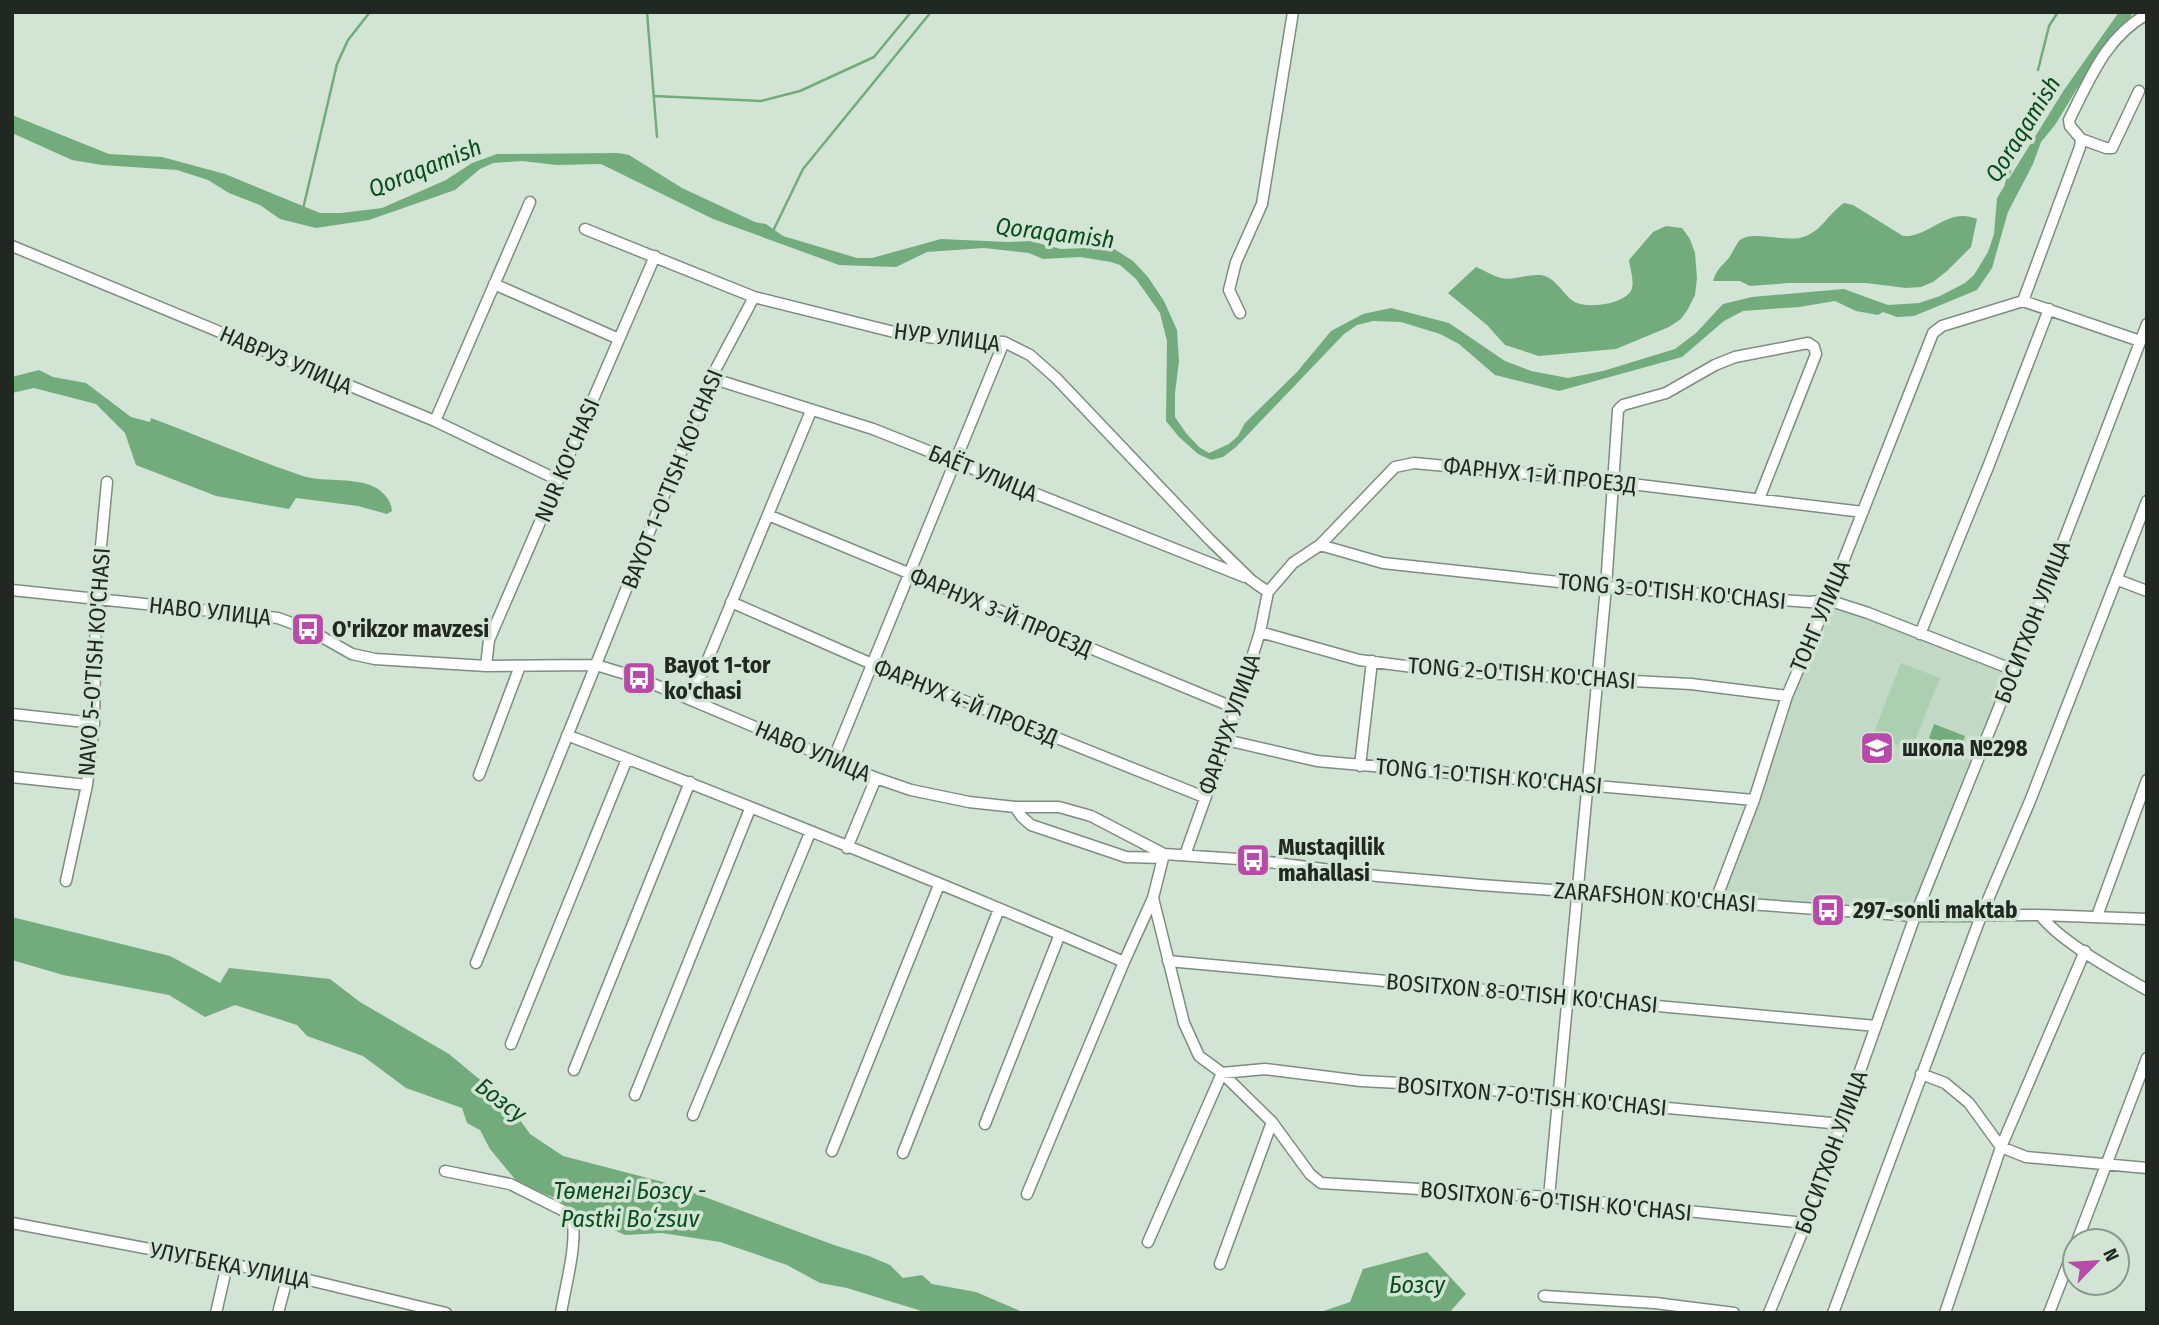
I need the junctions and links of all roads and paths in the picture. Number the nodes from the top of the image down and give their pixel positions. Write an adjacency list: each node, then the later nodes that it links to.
1 (1293, 12): 13 (street)
2 (2147, 14): 4 (street)
3 (2138, 92): 4 (street)
4 (2081, 139): 11 (street)
5 (530, 202): 9 (street)
6 (585, 229): 8 (street, НУР УЛИЦА)
7 (12, 246): 20 (street, НАВРУЗ УЛИЦА)
8 (655, 256): 10 (street, НУР УЛИЦА); 15 (street, NUR KO'CHASI)
9 (495, 284): 15 (street); 20 (street)
10 (754, 298): 17 (street, НУР УЛИЦА); 18 (street, BAYOT 1-O'TISH KO'CHASI)
11 (2023, 301): 12 (street); 27 (street, ТОНГ УЛИЦА)
12 (2049, 309): 16 (street); 41 (street)
13 (1240, 313)
14 (2147, 324): 16 (street, БОСИТХОН УЛИЦА)
15 (619, 339): 22 (street, NUR KO'CHASI)
16 (2140, 341): 47 (street, БОСИТХОН УЛИЦА)
17 (1004, 342): 21 (street); 31 (street, НУР УЛИЦА)
18 (711, 378): 19 (street, БАЁТ УЛИЦА); 43 (street, BAYOT 1-O'TISH KO'CHASI)
19 (811, 411): 21 (street, БАЁТ УЛИЦА); 28 (street)
20 (435, 421): 22 (street, НАВРУЗ УЛИЦА)
21 (957, 462): 30 (street); 31 (street, БАЁТ УЛИЦА)
22 (558, 480): 45 (street, NUR KO'CHASI)
23 (107, 482): 37 (street, NAVO 5-O'TISH KO'CHASI)
24 (1615, 482): 25 (street, ФАРНУХ 1-Й ПРОЕЗД); 25 (street); 29 (street, ФАРНУХ 1-Й ПРОЕЗД); 33 (street)
25 (1759, 499): 27 (street, ФАРНУХ 1-Й ПРОЕЗД)
26 (2147, 501): 32 (street)
27 (1863, 512): 38 (street, ТОНГ УЛИЦА)
28 (768, 515): 30 (street, ФАРНУХ 3-Й ПРОЕЗД); 39 (street)
29 (1321, 545): 33 (street, TONG 3-O'TISH KO'CHASI); 36 (street, ФАРНУХ 1-Й ПРОЕЗД)
30 (910, 574): 44 (street); 51 (street, ФАРНУХ 3-Й ПРОЕЗД)
31 (1251, 580): 36 (street, НУР УЛИЦА)
32 (2118, 580): 35 (street); 82 (street)
33 (1606, 587): 38 (street, TONG 3-O'TISH KO'CHASI); 48 (street)
34 (12, 590): 37 (street, НАВО УЛИЦА)
35 (2147, 591)
36 (1268, 592): 40 (street, ФАРНУХ УЛИЦА)
37 (96, 600): 45 (street, НАВО УЛИЦА); 53 (street, NAVO 5-O'TISH KO'CHASI)
38 (1828, 600): 41 (street, TONG 3-O'TISH KO'CHASI); 49 (street, ТОНГ УЛИЦА)
39 (731, 602): 44 (street, ФАРНУХ 4-Й ПРОЕЗД); 50 (street)
40 (1260, 632): 42 (street, TONG 2-O'TISH KO'CHASI); 51 (street, ФАРНУХ УЛИЦА)
41 (1920, 635): 47 (street, TONG 3-O'TISH KO'CHASI)
42 (1372, 661): 48 (street, TONG 2-O'TISH KO'CHASI); 58 (street)
43 (596, 664): 46 (street, НАВО УЛИЦА); 50 (street, НАВО УЛИЦА); 54 (street, BAYOT 1-O'TISH KO'CHASI)
44 (872, 664): 57 (street); 66 (street, ФАРНУХ 4-Й ПРОЕЗД)
45 (486, 666): 46 (street, НАВО УЛИЦА)
46 (520, 666): 59 (street)
47 (2014, 670): 81 (street, БОСИТХОН УЛИЦА)
48 (1596, 677): 49 (street, TONG 2-O'TISH KO'CHASI); 64 (street)
49 (1787, 696): 67 (street, ТОНГ УЛИЦА)
50 (691, 700): 57 (street, НАВО УЛИЦА)
51 (1235, 708): 55 (street, ФАРНУХ УЛИЦА)
52 (12, 713): 53 (street)
53 (94, 723): 65 (street, NAVO 5-O'TISH KO'CHASI)
54 (567, 735): 56 (street); 89 (street, BAYOT 1-O'TISH KO'CHASI)
55 (1226, 740): 58 (street, TONG 1-O'TISH KO'CHASI); 66 (street, ФАРНУХ УЛИЦА)
56 (627, 759): 63 (street); 93 (street)
57 (833, 760): 61 (street, НАВО УЛИЦА)
58 (1360, 766): 64 (street, TONG 1-O'TISH KO'CHASI)
59 (479, 775)
60 (12, 777): 65 (street)
61 (876, 778): 68 (street, НАВО УЛИЦА); 71 (street)
62 (2147, 780): 83 (street)
63 (691, 782): 69 (street); 95 (street)
64 (1587, 784): 67 (street, TONG 1-O'TISH KO'CHASI); 76 (street)
65 (87, 785): 74 (street, NAVO 5-O'TISH KO'CHASI)
66 (1204, 797): 72 (street, ФАРНУХ УЛИЦА)
67 (1754, 800): 78 (street, ТОНГ УЛИЦА)
68 (1015, 807): 73 (street, НАВО УЛИЦА); 73 (street, ZARAFSHON KO'CHASI)
69 (750, 809): 70 (street); 98 (street)
70 (810, 833): 71 (street); 100 (street)
71 (848, 848): 75 (street)
72 (1185, 855): 73 (street, ZARAFSHON KO'CHASI); 76 (street, ZARAFSHON KO'CHASI)
73 (1164, 856): 77 (street)
74 (66, 881)
75 (939, 885): 79 (street); 105 (street)
76 (1578, 891): 78 (street, ZARAFSHON KO'CHASI); 91 (street)
77 (1153, 898): 87 (street); 88 (street)
78 (1715, 902): 81 (street, ZARAFSHON KO'CHASI)
79 (999, 909): 85 (street); 106 (street)
80 (2040, 915): 82 (street, ZARAFSHON KO'CHASI); 83 (street, ZARAFSHON KO'CHASI); 86 (street)
81 (1915, 916): 82 (street, ZARAFSHON KO'CHASI); 92 (street, БОСИТХОН УЛИЦА)
82 (1981, 916): 97 (street)
83 (2097, 916): 84 (street, ZARAFSHON KO'CHASI)
84 (2147, 919)
85 (1060, 934): 88 (street); 102 (street)
86 (2085, 951): 90 (street); 104 (street)
87 (1168, 961): 91 (street, BOSITXON 8-O'TISH KO'CHASI); 96 (street)
88 (1124, 962): 110 (street)
89 (476, 963)
90 (2147, 990)
91 (1567, 998): 92 (street, BOSITXON 8-O'TISH KO'CHASI); 99 (street)
92 (1876, 1026): 103 (street, БОСИТХОН УЛИЦА)
93 (511, 1044)
94 (2147, 1058): 107 (street)
95 (574, 1069)
96 (1223, 1073): 99 (street, BOSITXON 7-O'TISH KO'CHASI); 101 (street); 115 (street)
97 (1921, 1074): 104 (street); 127 (street)
98 (635, 1096)
99 (1558, 1098): 103 (street, BOSITXON 7-O'TISH KO'CHASI); 111 (street)
100 (694, 1115)
101 (1272, 1122): 111 (street, BOSITXON 6-O'TISH KO'CHASI); 116 (street)
102 (985, 1124)
103 (1842, 1124): 113 (street, БОСИТХОН УЛИЦА)
104 (2001, 1147): 107 (street); 128 (street)
105 (832, 1151)
106 (903, 1153)
107 (2107, 1163): 108 (street); 114 (street)
108 (2147, 1168)
109 (445, 1171): 124 (street)
110 (1027, 1194)
111 (1549, 1197): 113 (street, BOSITXON 6-O'TISH KO'CHASI)
112 (12, 1223): 117 (street, УЛУГБЕКА УЛИЦА)
113 (1806, 1223): 126 (street, БОСИТХОН УЛИЦА)
114 (2082, 1227)
115 (1148, 1242)
116 (1220, 1264)
117 (227, 1265): 118 (street, УЛУГБЕКА УЛИЦА); 121 (street)
118 (288, 1275): 122 (street); 123 (street, УЛУГБЕКА УЛИЦА)
119 (2061, 1282): 129 (street)
120 (1544, 1296): 125 (street)
121 (216, 1313)
122 (278, 1313)
123 (446, 1313)
124 (561, 1313)
125 (1734, 1313)
126 (1769, 1313)
127 (1833, 1313)
128 (1945, 1313)
129 (2049, 1313)

